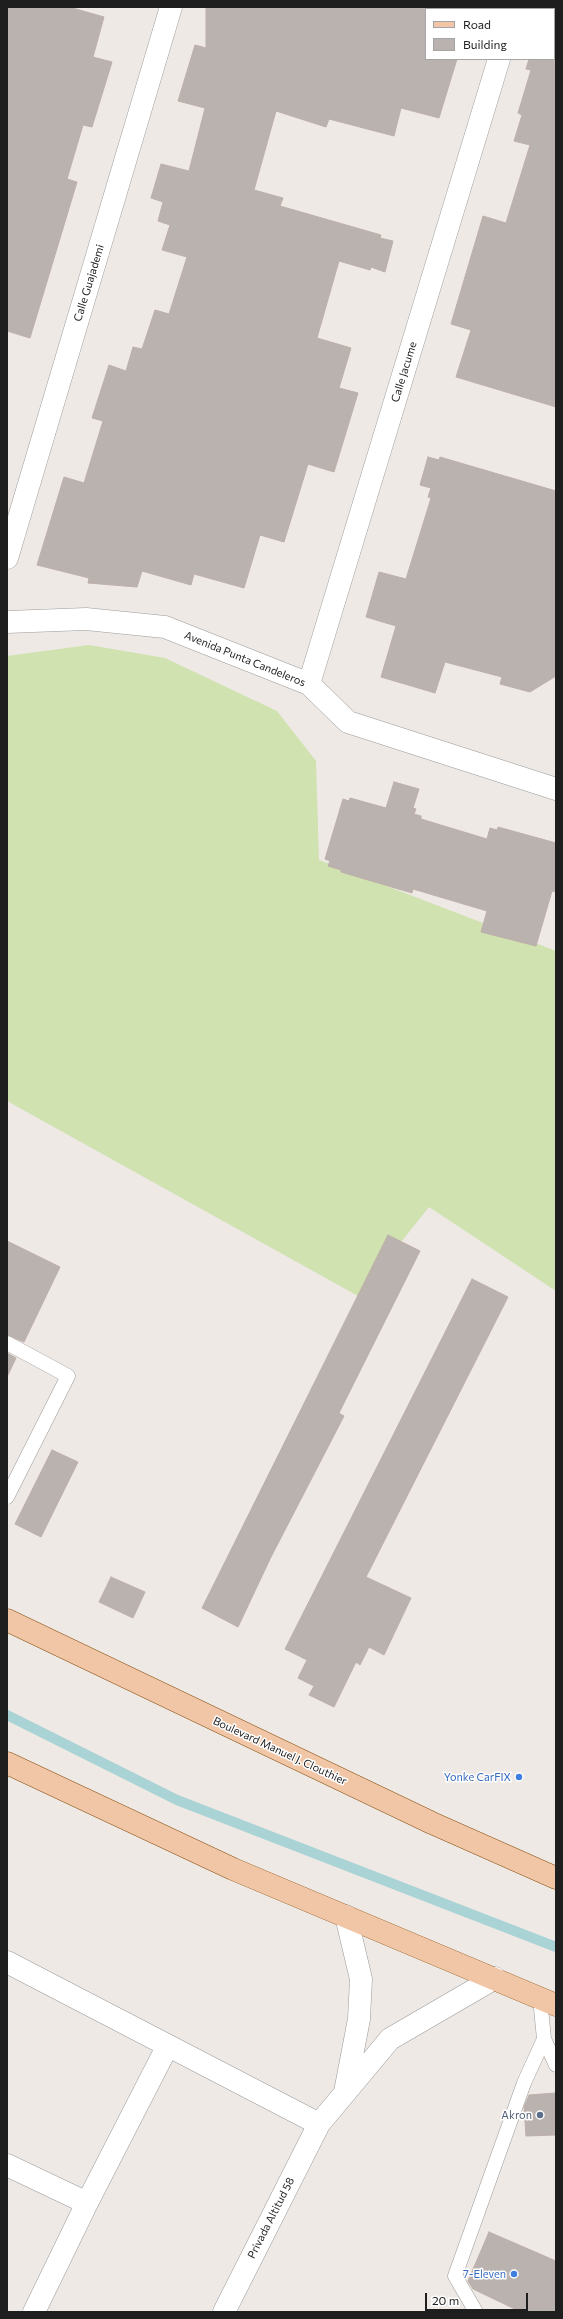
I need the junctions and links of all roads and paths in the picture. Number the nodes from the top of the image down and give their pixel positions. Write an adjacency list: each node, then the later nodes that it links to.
1 (171, 7): 3 (street, Calle Guajademi)
2 (499, 60): 5 (street, Calle Jacume)
3 (7, 558)
4 (7, 622): 5 (street, Avenida Punta Candeleros)
5 (308, 684): 6 (street, Avenida Punta Candeleros)
6 (556, 789)
7 (7, 1343): 8 (lane)
8 (7, 1497)
9 (7, 1620): 11 (main road, Boulevard Manuel J. Clouthier)
10 (7, 1763): 12 (main road)
11 (556, 1878)
12 (346, 1916): 14 (main road); 19 (street, Privada Altitud 58)
13 (7, 1962): 17 (street)
14 (495, 1978): 15 (main road); 19 (street, Privada Altitud 58)
15 (548, 2001): 16 (lane)
16 (544, 2039): 18 (lane); 25 (lane)
17 (167, 2047): 20 (street); 22 (street)
18 (556, 2065)
19 (344, 2093): 20 (street, Privada Altitud 58)
20 (318, 2124): 24 (street, Privada Altitud 58)
21 (7, 2165): 22 (street)
22 (87, 2203): 23 (street)
23 (34, 2312)
24 (224, 2312)
25 (476, 2312)

